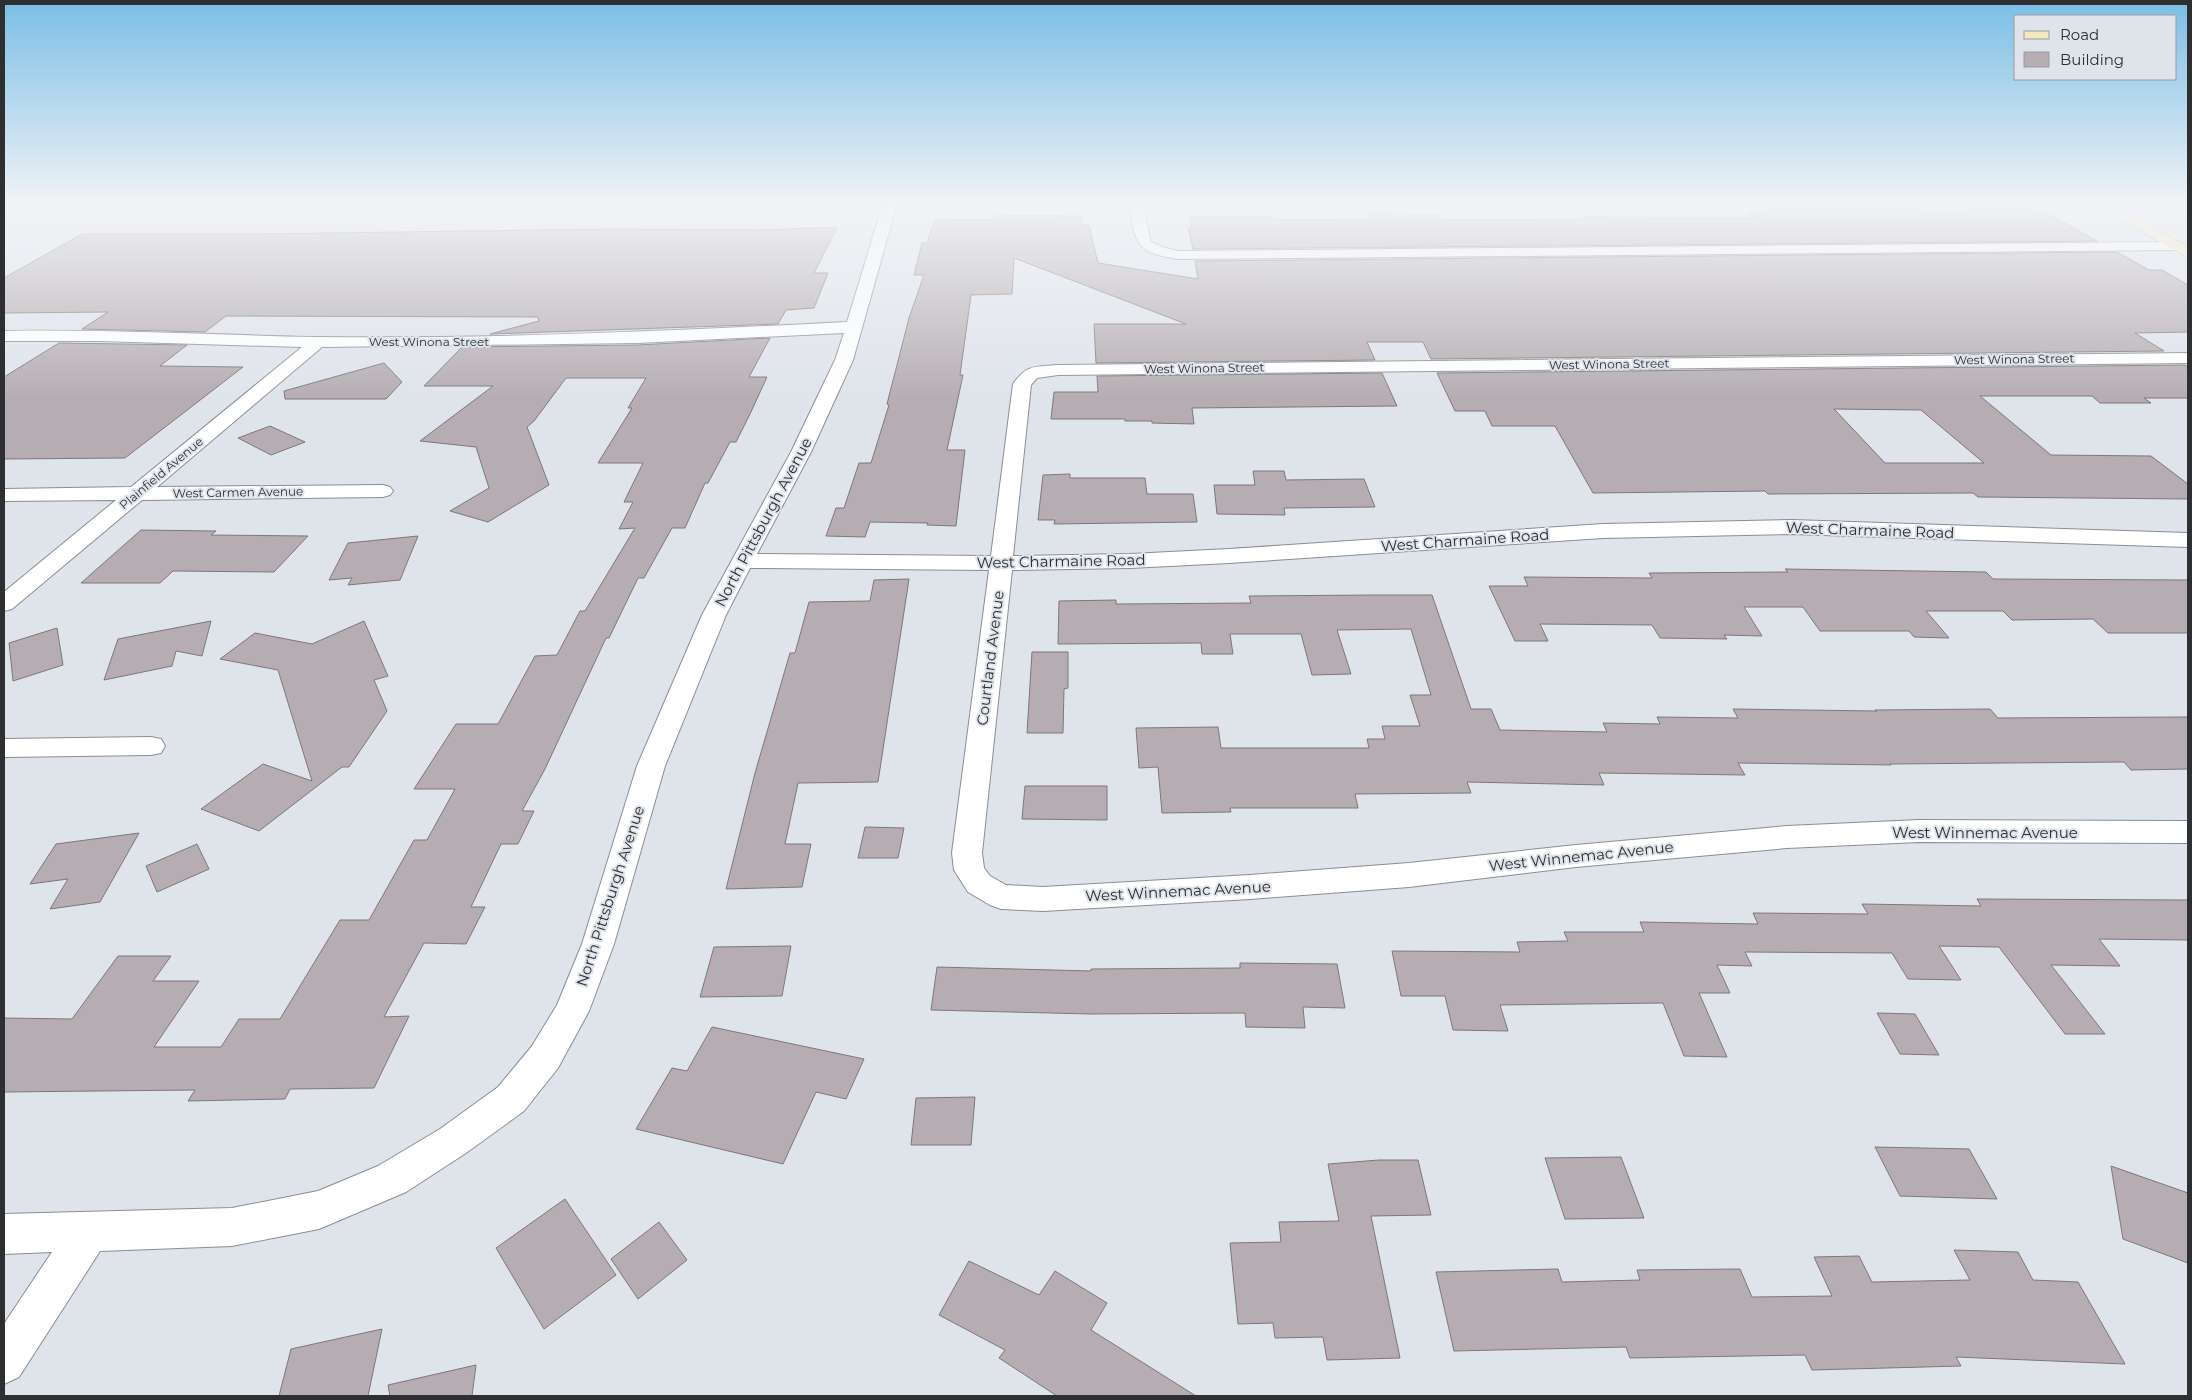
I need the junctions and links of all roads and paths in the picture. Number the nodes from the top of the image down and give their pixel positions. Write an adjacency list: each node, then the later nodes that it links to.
1 (871, 269): 2 (street, North Pittsburgh Avenue)
2 (855, 327): 4 (street, West Winona Street); 11 (street, North Pittsburgh Avenue)
3 (4, 336): 4 (street, West Winona Street)
4 (318, 342): 8 (street, Plainfield Avenue)
5 (2188, 358): 6 (street, West Winona Street)
6 (1031, 372): 12 (street, Courtland Avenue)
7 (383, 491): 8 (street, West Carmen Avenue)
8 (136, 494): 9 (street, West Carmen Avenue); 13 (street, Plainfield Avenue)
9 (4, 495)
10 (2188, 540): 12 (street, West Charmaine Road)
11 (742, 561): 12 (street, West Charmaine Road); 18 (street, North Pittsburgh Avenue)
12 (1002, 563): 17 (street, Courtland Avenue)
13 (4, 604)
14 (151, 746): 15 (street)
15 (4, 748)
16 (2188, 832): 17 (street, West Winnemac Avenue)
17 (979, 884)
18 (89, 1232): 19 (street, North Pittsburgh Avenue); 20 (street)
19 (4, 1234)
20 (4, 1362)

